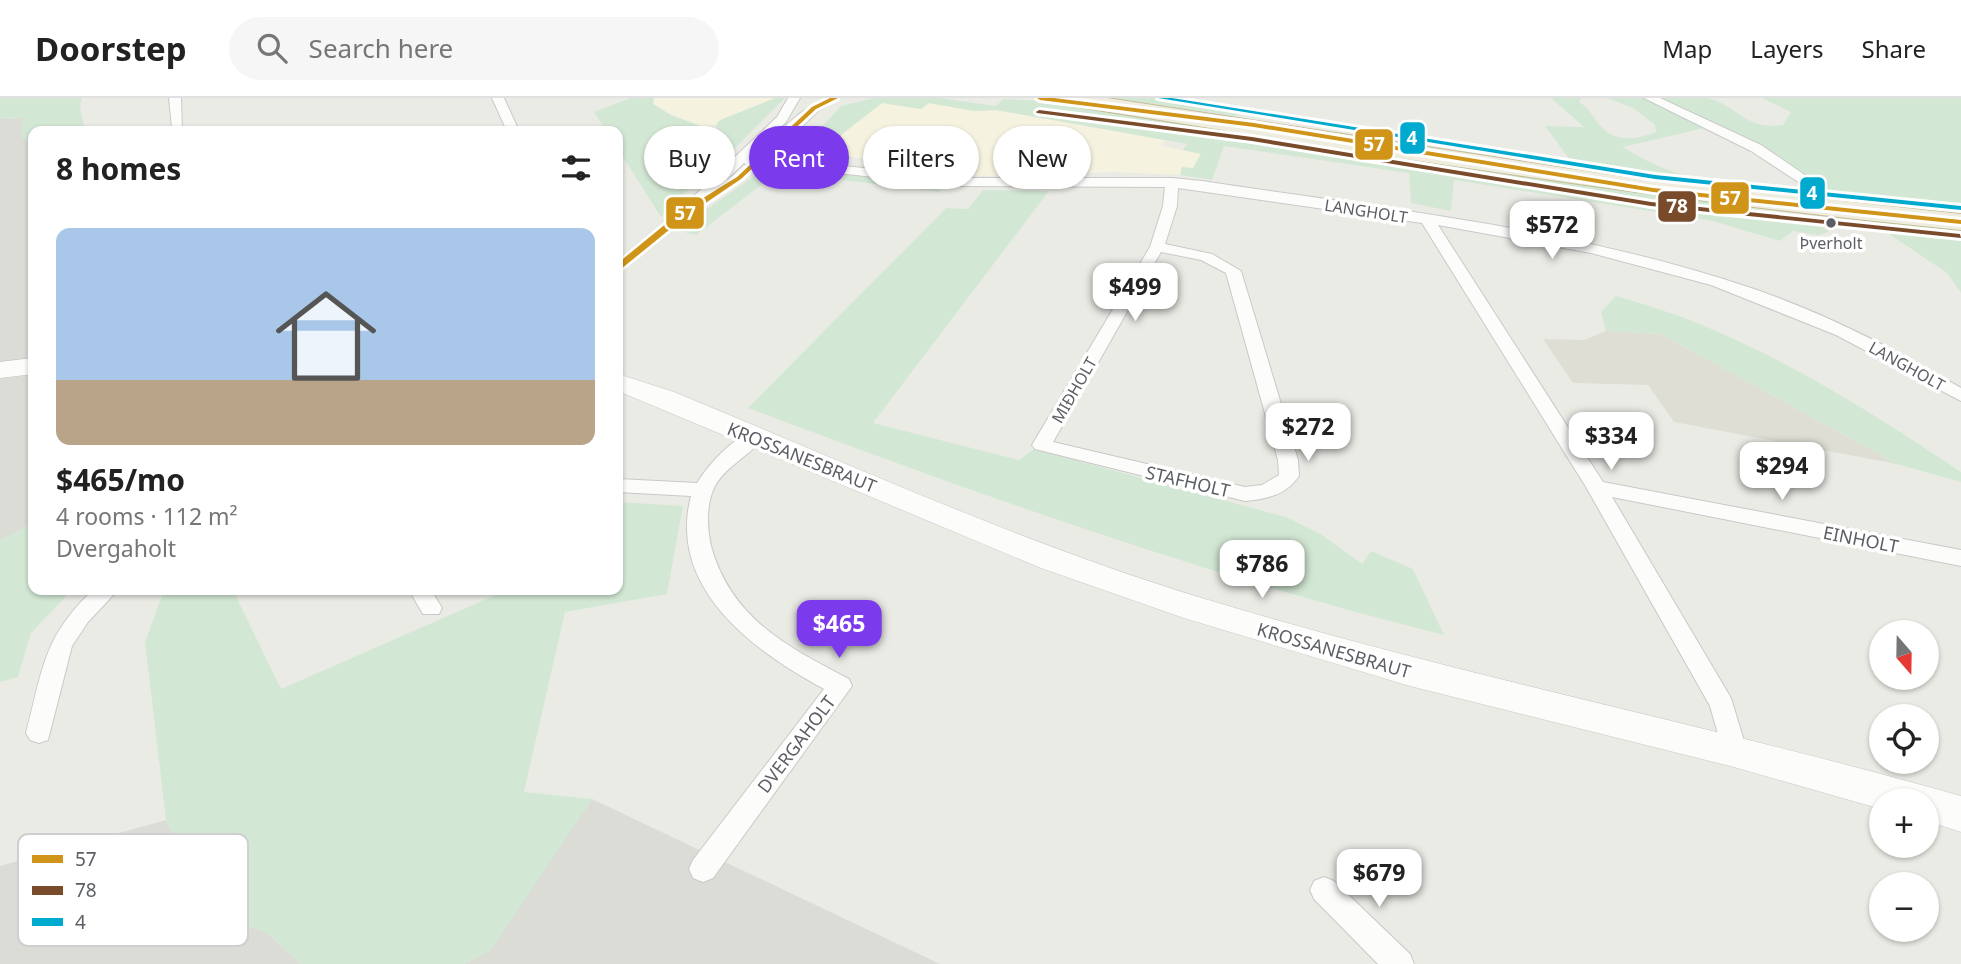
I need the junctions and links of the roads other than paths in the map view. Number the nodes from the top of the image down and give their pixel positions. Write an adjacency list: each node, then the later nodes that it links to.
1 (175, 98): 9 (street)
2 (498, 98): 10 (street)
3 (794, 98): 12 (street)
4 (835, 98): 11 (street)
5 (1040, 98): 8 (highway)
6 (1066, 98): 8 (highway)
7 (1650, 98): 17 (street)
8 (1104, 104): 20 (highway)
9 (178, 126)
10 (511, 126)
11 (795, 126)
12 (741, 159): 13 (street, LANGHOLT); 18 (street)
13 (749, 160)
14 (749, 170): 18 (street)
15 (849, 171): 16 (street, LANGHOLT)
16 (1172, 182): 19 (street, LANGHOLT); 21 (street, MIÐHOLT)
17 (1814, 186)
18 (682, 215): 23 (street)
19 (1428, 221): 28 (street, LANGHOLT); 32 (street)
20 (1961, 222)
21 (1157, 247): 30 (street, MIÐHOLT); 30 (street, STAFHOLT)
22 (623, 252): 23 (street)
23 (635, 254): 24 (street)
24 (623, 263)
25 (28, 367): 26 (street)
26 (0, 370)
27 (623, 384): 29 (street, KROSSANESBRAUT)
28 (1961, 396)
29 (753, 438): 33 (street); 37 (street, KROSSANESBRAUT)
30 (1042, 445)
31 (623, 485): 33 (street)
32 (1596, 486): 34 (street, EINHOLT); 37 (street)
33 (703, 490): 41 (street, DVERGAHOLT)
34 (1961, 558)
35 (102, 595): 36 (street)
36 (39, 733)
37 (1734, 751): 38 (street, KROSSANESBRAUT)
38 (1869, 788)
39 (1939, 808): 40 (street)
40 (1961, 814)
41 (703, 869)
42 (1324, 890): 43 (street)
43 (1399, 964)

